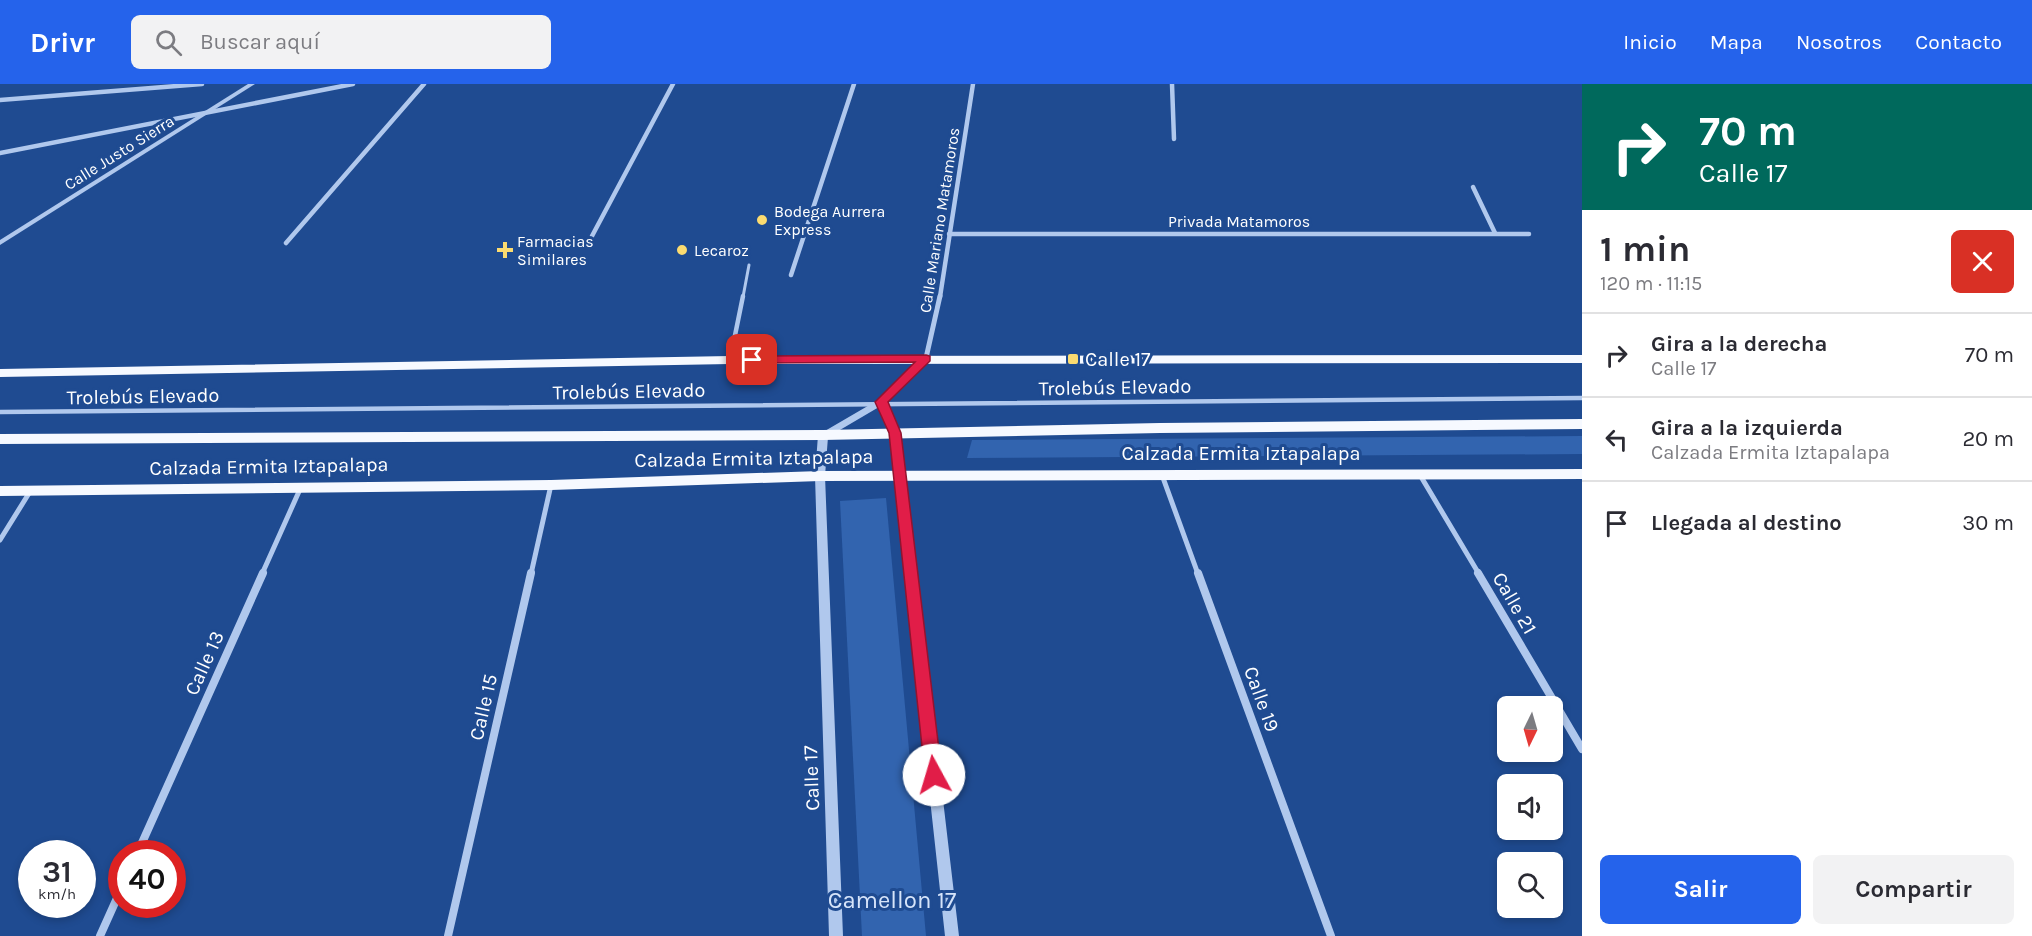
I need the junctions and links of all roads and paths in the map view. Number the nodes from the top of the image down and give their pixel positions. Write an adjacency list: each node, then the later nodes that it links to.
1 (202, 84): 9 (street)
2 (252, 84): 10 (street, Calle Justo Sierra)
3 (353, 84): 10 (street)
4 (424, 84): 19 (street)
5 (673, 84): 17 (street)
6 (854, 84): 21 (street)
7 (973, 84): 15 (street, Calle Mariano Matamoros)
8 (1172, 84): 11 (street)
9 (0, 100)
10 (203, 114): 12 (street); 18 (street, Calle Justo Sierra)
11 (1174, 139)
12 (0, 153)
13 (1473, 187): 14 (street)
14 (1495, 233): 15 (street, Privada Matamoros); 16 (street, Privada Matamoros)
15 (950, 234): 22 (street, Calle Mariano Matamoros)
16 (1529, 234)
17 (592, 236)
18 (0, 243)
19 (286, 243)
20 (749, 266): 24 (lane)
21 (791, 275)
22 (926, 358): 23 (main road); 24 (main road); 27 (street)
23 (1582, 358)
24 (730, 360): 25 (main road)
25 (0, 373)
26 (1582, 398): 28 (lane, Trolebús Elevado, bridge)
27 (881, 402): 30 (street); 31 (street)
28 (0, 412)
29 (1582, 424): 30 (main road, Calzada Ermita Iztapalapa)
30 (895, 433): 31 (main road, Calzada Ermita Iztapalapa); 37 (street)
31 (823, 435): 32 (main road, Calzada Ermita Iztapalapa); 36 (street, Calle 17)
32 (0, 439)
33 (1162, 474): 34 (main road, Calzada Ermita Iztapalapa); 37 (main road, Calzada Ermita Iztapalapa); 50 (street, Calle 19)
34 (1420, 474): 35 (main road, Calzada Ermita Iztapalapa); 43 (street, Calle 21)
35 (1582, 474)
36 (820, 476): 37 (main road, Calzada Ermita Iztapalapa); 38 (main road, Calzada Ermita Iztapalapa); 48 (street, Calle 17)
37 (900, 476): 49 (street)
38 (550, 484): 39 (main road, Calzada Ermita Iztapalapa); 47 (street, Calle 15)
39 (301, 486): 40 (main road, Calzada Ermita Iztapalapa); 44 (street, Calle 13)
40 (31, 490): 41 (main road, Calzada Ermita Iztapalapa); 42 (street)
41 (0, 491)
42 (0, 540)
43 (1582, 749)
44 (142, 840)
45 (108, 918): 46 (street)
46 (100, 936)
47 (448, 936)
48 (836, 936)
49 (952, 936)
50 (1331, 936)

